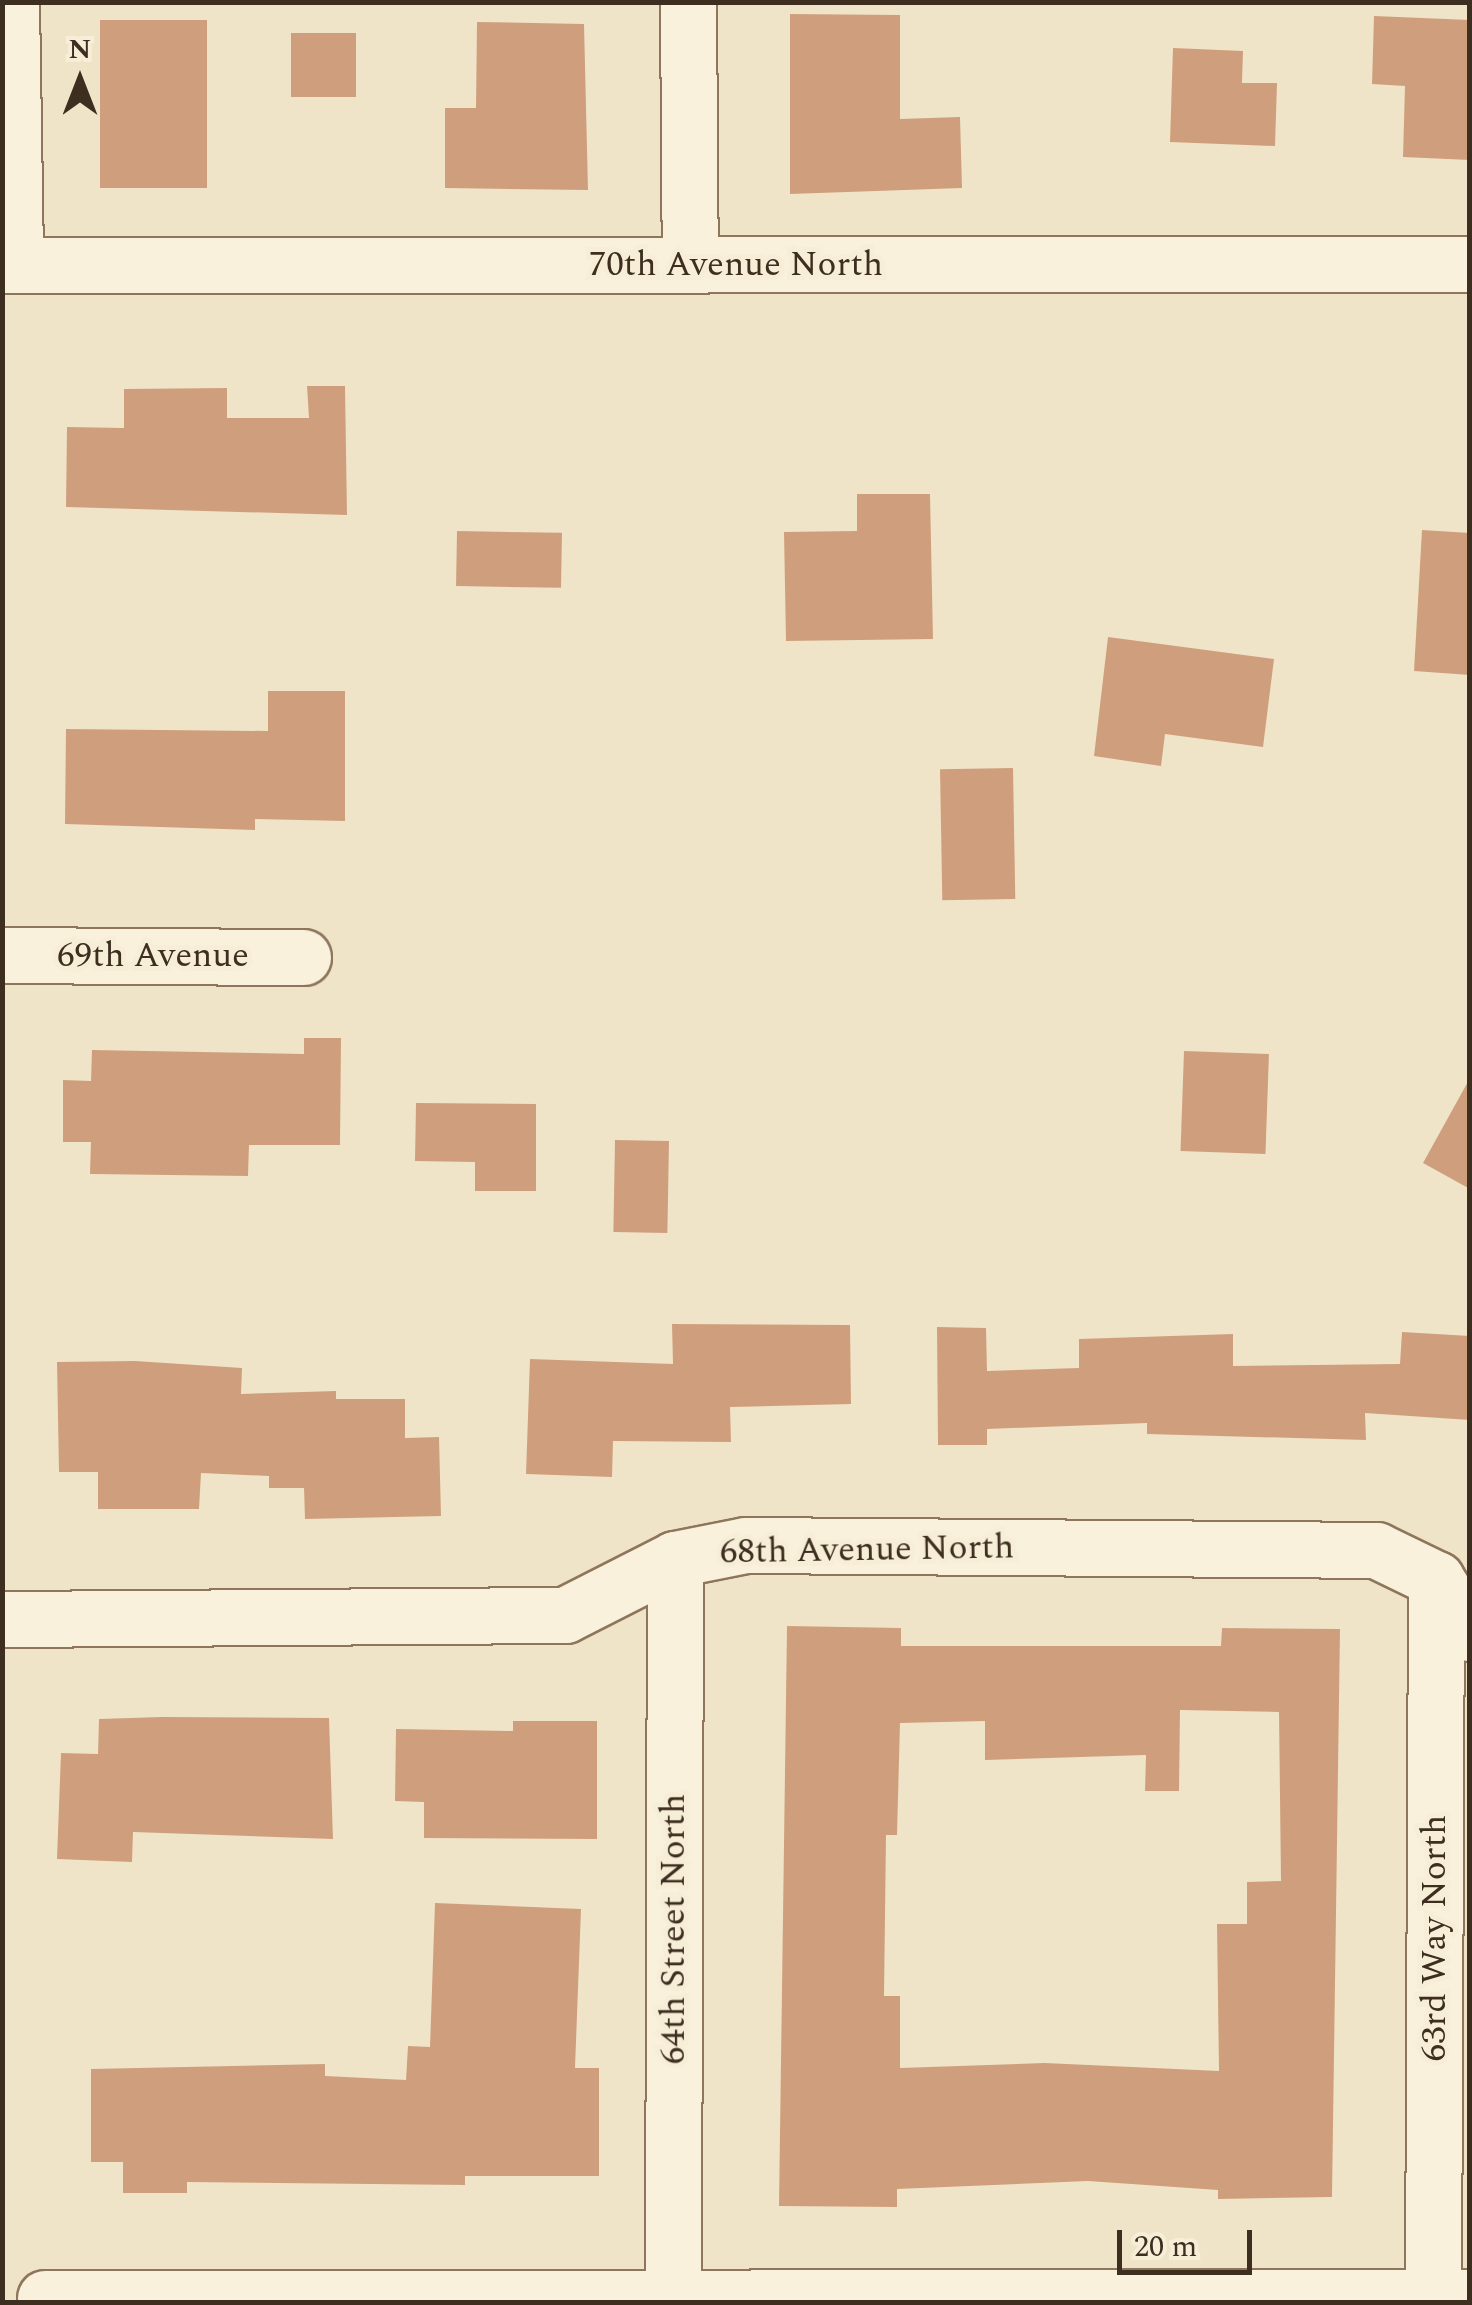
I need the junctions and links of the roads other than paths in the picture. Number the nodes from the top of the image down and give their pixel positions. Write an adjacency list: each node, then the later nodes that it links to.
1 (11, 2): 3 (street)
2 (688, 2): 4 (street)
3 (9, 264): 4 (street, 70th Avenue North)
4 (690, 264): 5 (street, 70th Avenue North)
5 (1470, 264)
6 (2, 955): 7 (street, 69th Avenue)
7 (304, 957)
8 (675, 1558): 9 (street, 68th Avenue North); 10 (street, 68th Avenue North); 14 (street, 64th Street North)
9 (1436, 1580): 11 (street); 12 (street, 63rd Way North)
10 (2, 1619)
11 (1470, 1632)
12 (1451, 2297): 14 (street)
13 (45, 2298): 14 (street)
14 (673, 2299)

